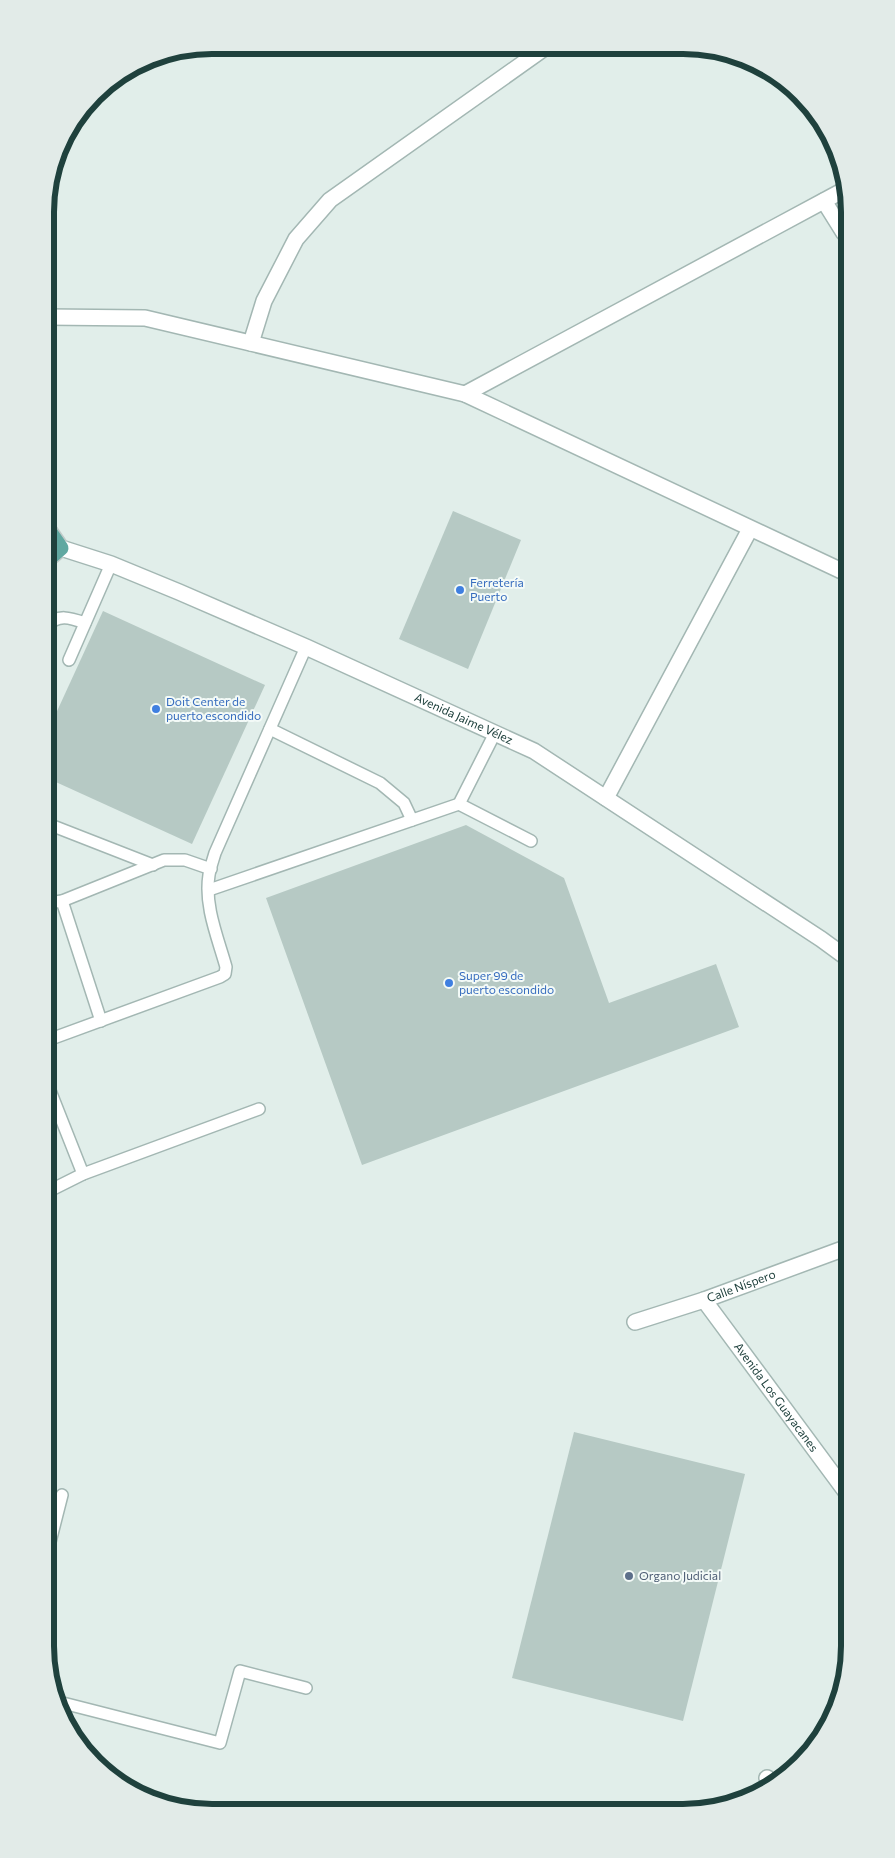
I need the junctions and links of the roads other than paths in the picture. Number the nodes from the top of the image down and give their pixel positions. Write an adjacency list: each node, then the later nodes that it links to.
1 (536, 54): 6 (street)
2 (840, 192): 3 (street)
3 (824, 201): 4 (street); 7 (street)
4 (841, 228)
5 (54, 317): 6 (street)
6 (251, 343): 7 (street)
7 (466, 394): 8 (street)
8 (750, 529): 11 (street); 18 (street)
9 (54, 547): 10 (street, Avenida Jaime Vélez)
10 (111, 564): 13 (lane); 14 (street, Avenida Jaime Vélez)
11 (841, 571)
12 (54, 620): 13 (lane)
13 (84, 623): 15 (lane)
14 (306, 647): 16 (lane); 17 (street, Avenida Jaime Vélez)
15 (69, 660)
16 (270, 729): 20 (lane); 24 (lane)
17 (495, 733): 18 (street, Avenida Jaime Vélez); 19 (lane)
18 (606, 798): 28 (street, Avenida Jaime Vélez)
19 (459, 804): 20 (lane); 22 (lane)
20 (412, 820): 25 (lane)
21 (54, 826): 23 (lane)
22 (531, 841)
23 (153, 865): 24 (lane); 26 (lane)
24 (211, 869): 25 (lane)
25 (209, 890): 29 (lane)
26 (62, 901): 27 (lane); 29 (lane)
27 (54, 902)
28 (841, 954)
29 (102, 1021): 30 (lane)
30 (54, 1038)
31 (54, 1101): 33 (lane)
32 (258, 1109): 33 (lane)
33 (83, 1174): 34 (lane)
34 (54, 1188)
35 (841, 1250): 36 (street, Calle Níspero)
36 (704, 1300): 37 (street, Calle Níspero); 38 (street, Avenida Los Guayacanes)
37 (635, 1322)
38 (841, 1485)
39 (62, 1495): 40 (lane)
40 (54, 1526)
41 (306, 1688): 42 (lane)
42 (64, 1702)

